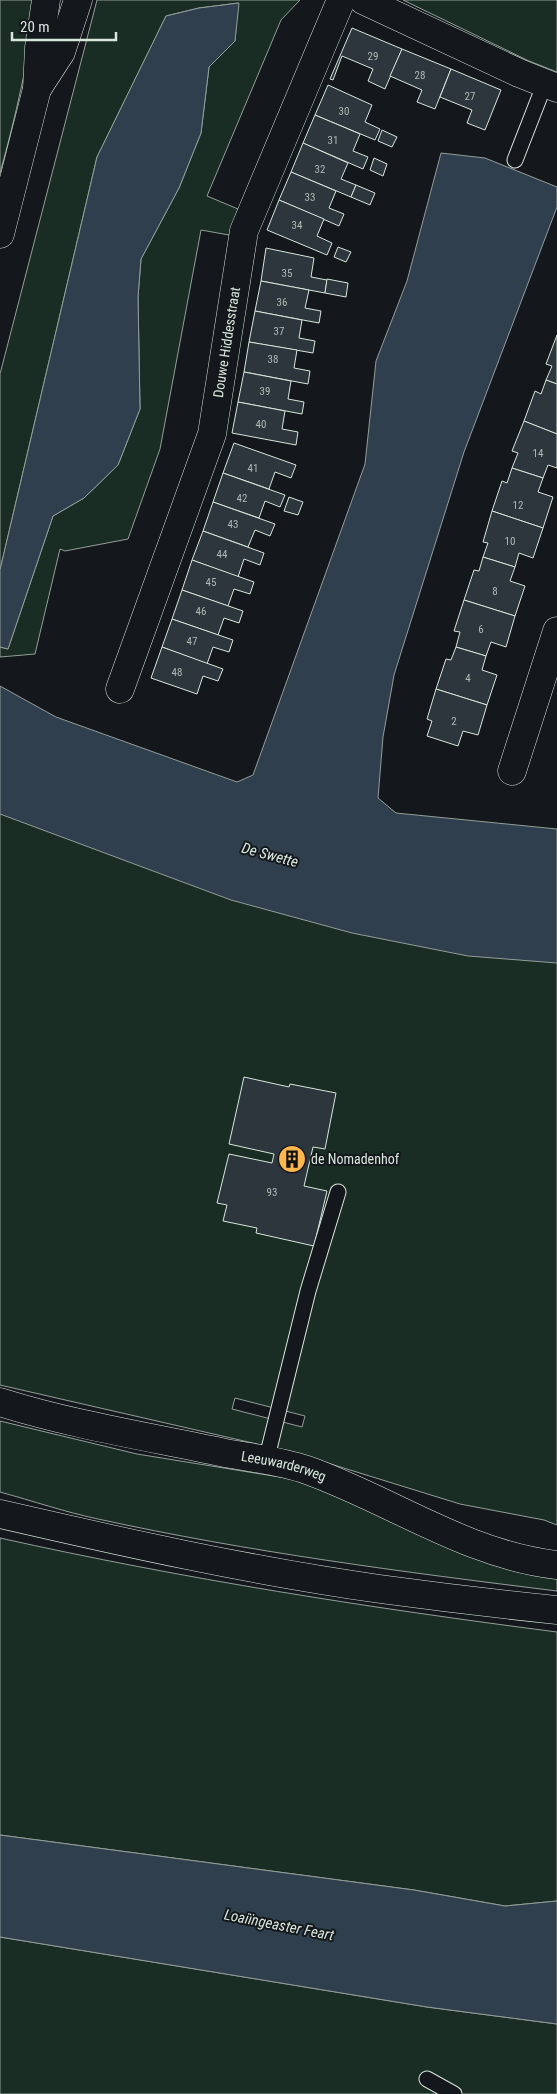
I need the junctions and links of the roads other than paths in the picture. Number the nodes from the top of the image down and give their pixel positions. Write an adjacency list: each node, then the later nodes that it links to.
1 (46, 0): 6 (street)
2 (78, 0): 6 (street)
3 (341, 0): 10 (street, Douwe Hiddesstraat)
4 (363, 0): 5 (street)
5 (551, 86): 7 (lane)
6 (37, 89): 8 (street)
7 (514, 160)
8 (0, 234)
9 (557, 631): 11 (street)
10 (120, 689)
11 (512, 771)
12 (338, 1192): 14 (lane)
13 (0, 1402): 14 (street, Leeuwarderweg)
14 (266, 1462): 16 (street, Leeuwarderweg)
15 (0, 1514): 17 (street)
16 (557, 1565)
17 (557, 1610)
18 (427, 2079): 19 (lane)
19 (454, 2094)

